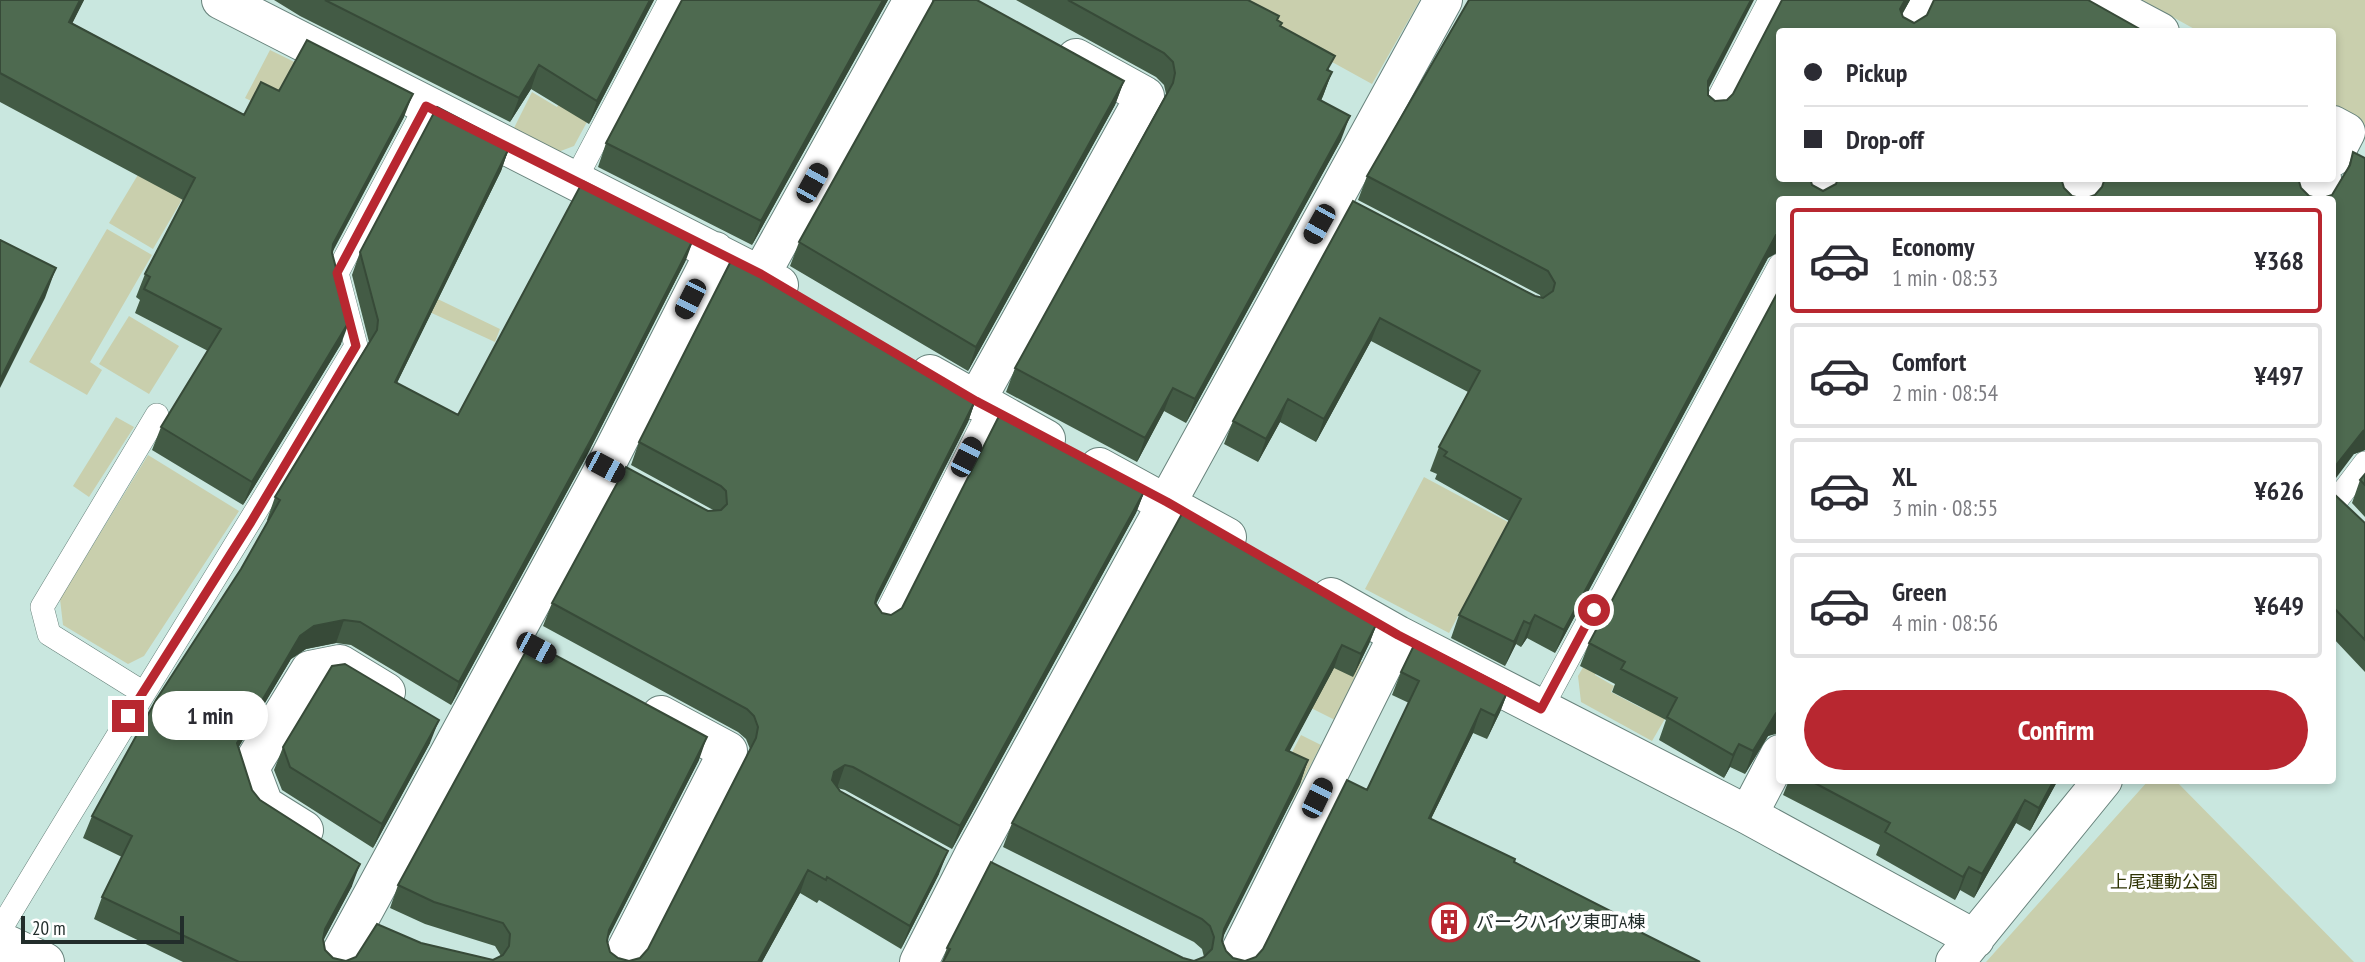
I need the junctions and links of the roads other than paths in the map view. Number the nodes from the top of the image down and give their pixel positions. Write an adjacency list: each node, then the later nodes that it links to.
1 (221, 0): 11 (main road)
2 (670, 0): 13 (lane)
3 (913, 0): 16 (main road)
4 (1443, 0): 22 (main road)
5 (1770, 0): 12 (lane)
6 (1923, 0): 8 (lane)
7 (2100, 0): 9 (main road)
8 (1908, 28)
9 (2152, 28)
10 (1041, 38): 19 (main road)
11 (426, 106): 13 (main road); 30 (lane)
12 (1712, 111)
13 (575, 180): 14 (main road)
14 (715, 251): 16 (main road); 27 (main road)
15 (1776, 272): 32 (lane)
16 (761, 274): 17 (main road)
17 (809, 303)
18 (904, 359): 19 (main road)
19 (983, 405): 22 (main road); 26 (lane)
20 (157, 415): 30 (lane)
21 (2365, 463): 23 (lane)
22 (1167, 502): 24 (main road); 46 (main road)
23 (2338, 510)
24 (1259, 555)
25 (1305, 582): 28 (main road)
26 (881, 624)
27 (513, 634): 29 (main road); 33 (main road)
28 (1398, 635): 32 (main road); 47 (main road)
29 (548, 654)
30 (142, 692): 39 (lane)
31 (632, 699): 45 (main road)
32 (1541, 709): 36 (main road)
33 (438, 723): 37 (main road); 37 (main road)
34 (1776, 762): 36 (main road)
35 (2100, 784): 42 (main road)
36 (1748, 815): 42 (main road)
37 (357, 863): 38 (main road)
38 (359, 918): 40 (main road); 44 (main road)
39 (0, 930)
40 (394, 934)
41 (0, 941): 43 (main road)
42 (1965, 950)
43 (45, 962)
44 (336, 962)
45 (620, 962)
46 (919, 962)
47 (1235, 962)

